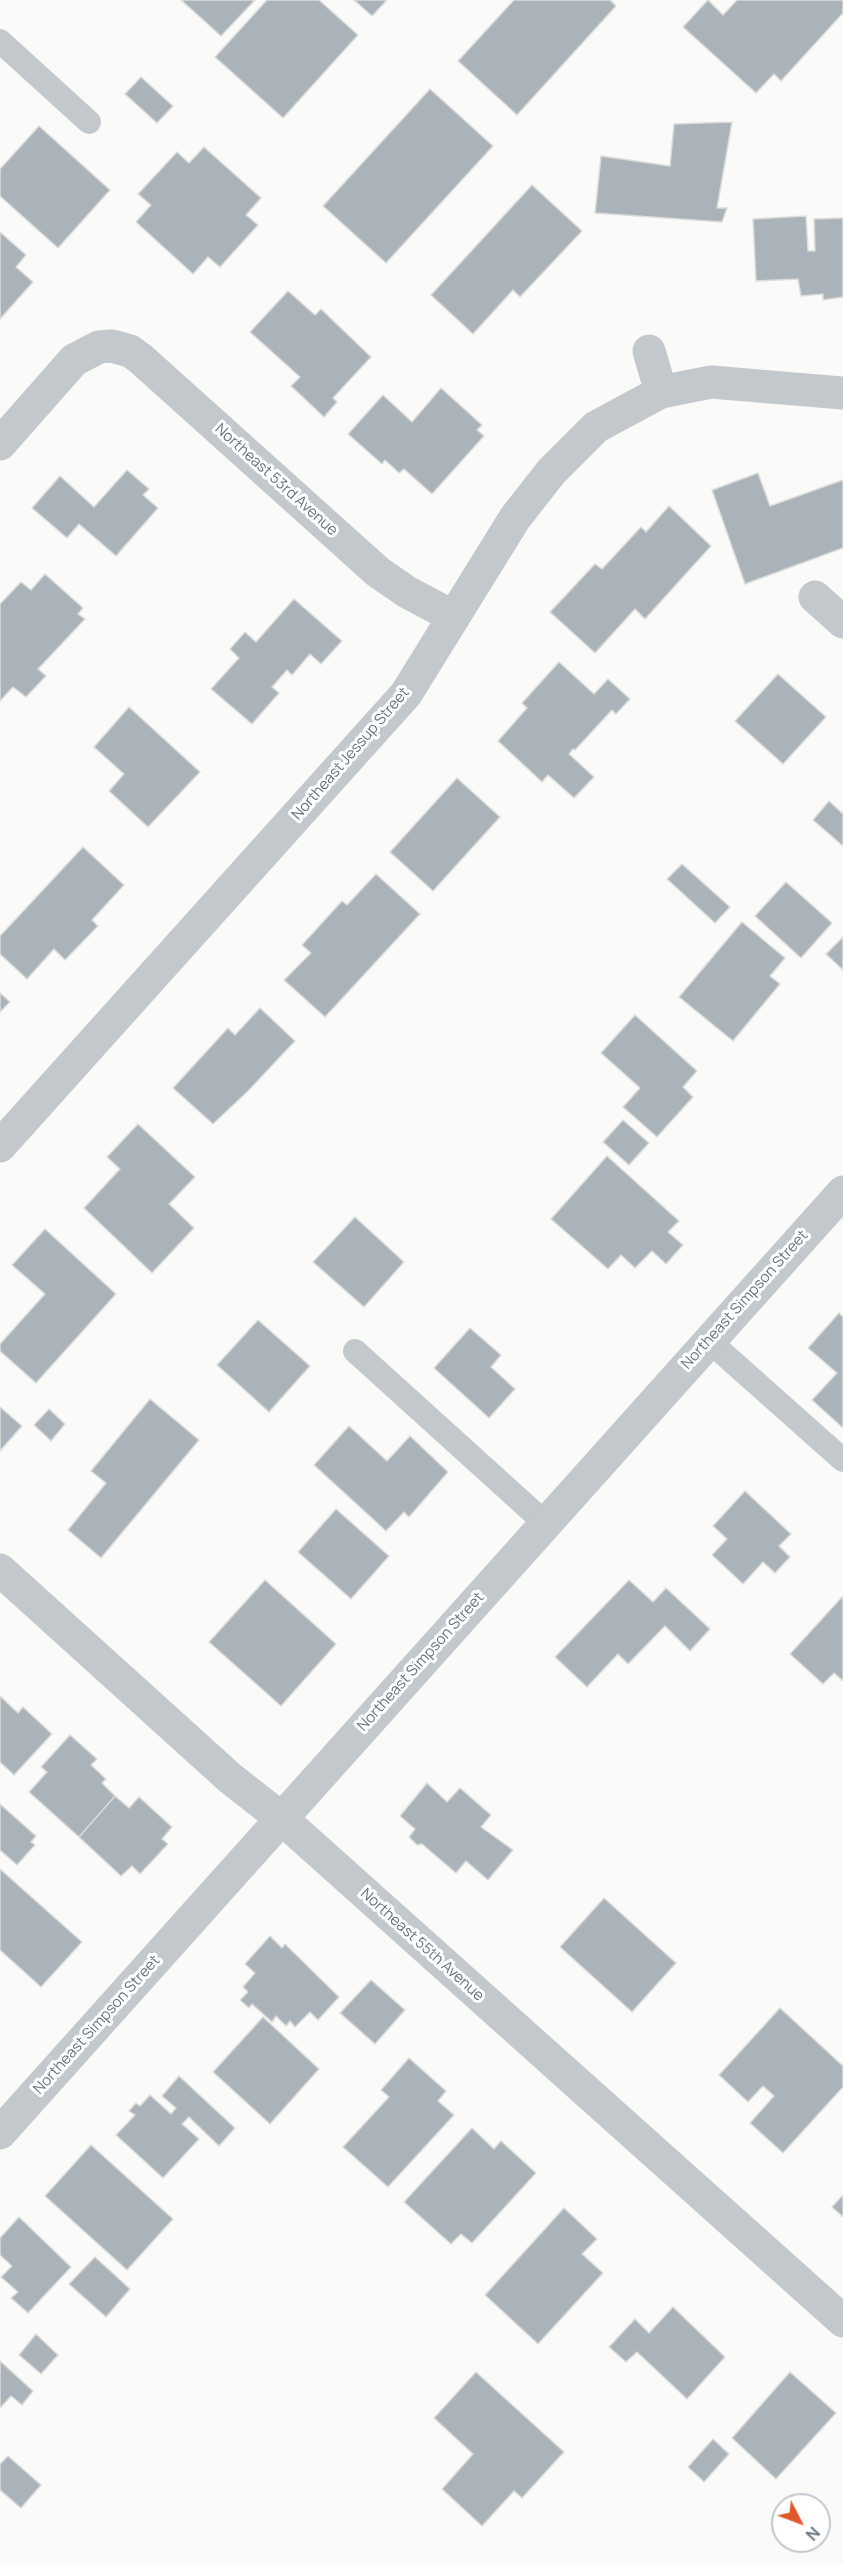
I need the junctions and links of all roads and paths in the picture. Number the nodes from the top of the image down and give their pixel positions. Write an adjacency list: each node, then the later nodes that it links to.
1 (0, 41): 2 (lane)
2 (89, 122)
3 (649, 351): 4 (street)
4 (661, 392): 5 (street, Northeast Jessup Street); 8 (street, Northeast Jessup Street)
5 (843, 393)
6 (0, 444): 8 (street, Northeast 53rd Avenue)
7 (815, 597): 9 (street)
8 (454, 617): 10 (street, Northeast Jessup Street)
9 (843, 622)
10 (0, 1146)
11 (843, 1192): 12 (street, Northeast Simpson Street)
12 (708, 1340): 14 (lane); 15 (street, Northeast Simpson Street)
13 (355, 1351): 15 (lane)
14 (843, 1460)
15 (545, 1523): 17 (street, Northeast Simpson Street)
16 (0, 1570): 17 (street, Northeast 55th Avenue)
17 (281, 1818): 18 (street, Northeast Simpson Street); 19 (street, Northeast 55th Avenue)
18 (0, 2133)
19 (843, 2321)

